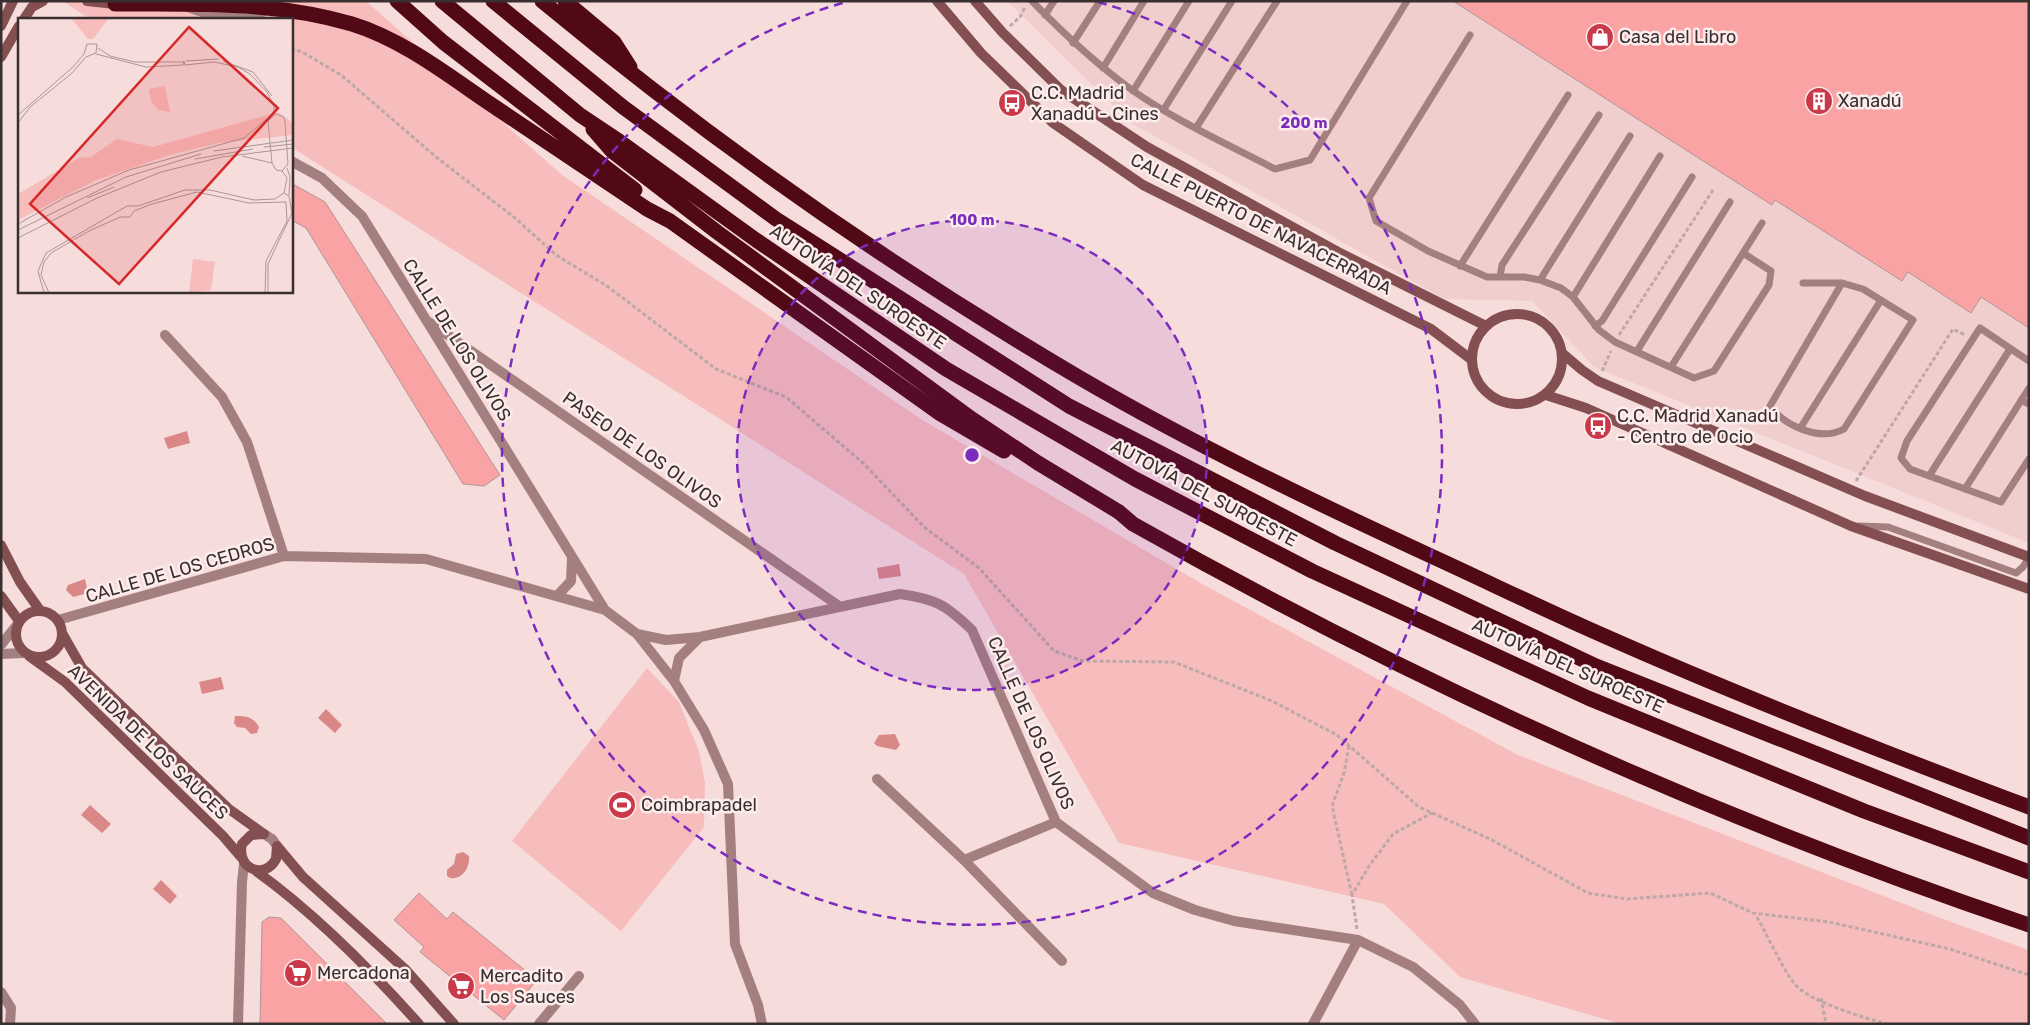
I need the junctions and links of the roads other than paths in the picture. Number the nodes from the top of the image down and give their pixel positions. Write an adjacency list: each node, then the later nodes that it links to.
1 (13, 1): 22 (street)
2 (43, 1): 21 (street)
3 (88, 1): 19 (street)
4 (397, 1): 40 (highway)
5 (442, 1): 32 (highway, AUTOVÍA DEL SUROESTE)
6 (493, 1): 93 (highway, AUTOVÍA DEL SUROESTE)
7 (542, 1): 28 (highway)
8 (565, 1): 28 (highway)
9 (937, 1): 57 (street, CALLE PUERTO DE NAVACERRADA)
10 (976, 1): 51 (street, CALLE PUERTO DE NAVACERRADA)
11 (1032, 1): 20 (lane)
12 (1054, 1): 20 (lane)
13 (1100, 1): 25 (lane)
14 (1144, 1): 27 (lane)
15 (1189, 1): 29 (lane)
16 (1232, 1): 31 (lane)
17 (1277, 1): 34 (lane)
18 (1407, 1): 34 (lane)
19 (117, 3): 40 (highway)
20 (1045, 14): 25 (lane)
21 (25, 18)
22 (1, 26)
23 (1470, 35): 43 (lane)
24 (15, 36): 26 (street)
25 (1073, 43): 27 (lane)
26 (1, 56)
27 (1103, 68): 29 (lane)
28 (638, 78): 90 (highway)
29 (1133, 91): 31 (lane)
30 (1568, 95): 43 (lane)
31 (1164, 109): 34 (lane)
32 (580, 115): 68 (highway); 98 (highway, AUTOVÍA DEL SUROESTE)
33 (1599, 115): 44 (lane)
34 (1196, 128)
35 (1630, 136): 45 (lane)
36 (1660, 156): 48 (lane)
37 (292, 162): 50 (street, CALLE DE LOS OLIVOS)
38 (1692, 177): 52 (lane)
39 (1730, 202): 55 (lane)
40 (670, 221): 68 (highway)
41 (1762, 223): 42 (lane)
42 (1742, 253): 59 (lane); 59 (lane)
43 (1460, 266): 44 (lane)
44 (1500, 277): 45 (lane)
45 (1540, 280): 48 (lane)
46 (1803, 283): 47 (lane)
47 (1842, 283): 49 (lane); 64 (lane)
48 (1573, 297): 52 (lane)
49 (1881, 300): 64 (lane); 64 (lane)
50 (426, 320): 73 (street, CALLE DE LOS OLIVOS); 77 (street, PASEO DE LOS OLIVOS)
51 (1486, 326): 56 (street); 57 (street)
52 (1596, 326): 55 (lane)
53 (164, 335): 71 (street)
54 (2010, 349): 58 (lane); 66 (lane); 66 (lane)
55 (1637, 351): 59 (lane)
56 (1562, 353): 61 (street); 72 (street)
57 (1472, 360): 61 (street)
58 (2029, 362)
59 (1671, 367)
60 (2029, 388): 62 (lane)
61 (1546, 395): 69 (street)
62 (2022, 400): 63 (lane); 67 (lane)
63 (2029, 404)
64 (1801, 427)
65 (2029, 459): 67 (lane)
66 (1929, 476): 67 (lane)
67 (1966, 489)
68 (1133, 524): 99 (highway)
69 (1851, 526): 72 (lane); 74 (street)
70 (1, 545): 78 (street)
71 (284, 556): 76 (street, CALLE DE LOS CEDROS); 80 (street, CALLE DE LOS CEDROS)
72 (2029, 557)
73 (572, 558): 76 (street); 79 (street, CALLE DE LOS OLIVOS)
74 (2029, 589)
75 (1, 596): 81 (street)
76 (557, 596): 79 (street, CALLE DE LOS CEDROS)
77 (839, 606): 84 (street, CALLE DE LOS OLIVOS); 91 (street, CALLE DE LOS OLIVOS)
78 (39, 609): 80 (street); 81 (street)
79 (605, 610): 83 (street)
80 (58, 620): 82 (street)
81 (17, 624): 85 (street); 87 (street)
82 (62, 633): 87 (street); 92 (street, AVENIDA DE LOS SAUCES)
83 (636, 634): 84 (street, CALLE DE LOS OLIVOS); 88 (street)
84 (700, 637): 88 (street)
85 (1, 645)
86 (1, 654): 87 (street)
87 (27, 654): 96 (street, AVENIDA DE LOS SAUCES)
88 (674, 681): 109 (street)
89 (877, 779): 95 (street)
90 (2029, 807)
91 (1056, 822): 95 (street); 100 (street, CALLE DE LOS OLIVOS)
92 (264, 834): 94 (street); 96 (street)
93 (2029, 838)
94 (277, 846): 97 (street); 107 (street)
95 (964, 860): 101 (street)
96 (243, 861): 97 (street); 105 (street)
97 (256, 871): 106 (street)
98 (2029, 872)
99 (2029, 925)
100 (1358, 935): 110 (street); 111 (street, CALLE DE LOS OLIVOS)
101 (1062, 960)
102 (579, 976): 108 (street)
103 (1, 992): 104 (street)
104 (10, 1024)
105 (238, 1024)
106 (419, 1024)
107 (454, 1024)
108 (539, 1024)
109 (762, 1024)
110 (1313, 1024)
111 (1475, 1024)

